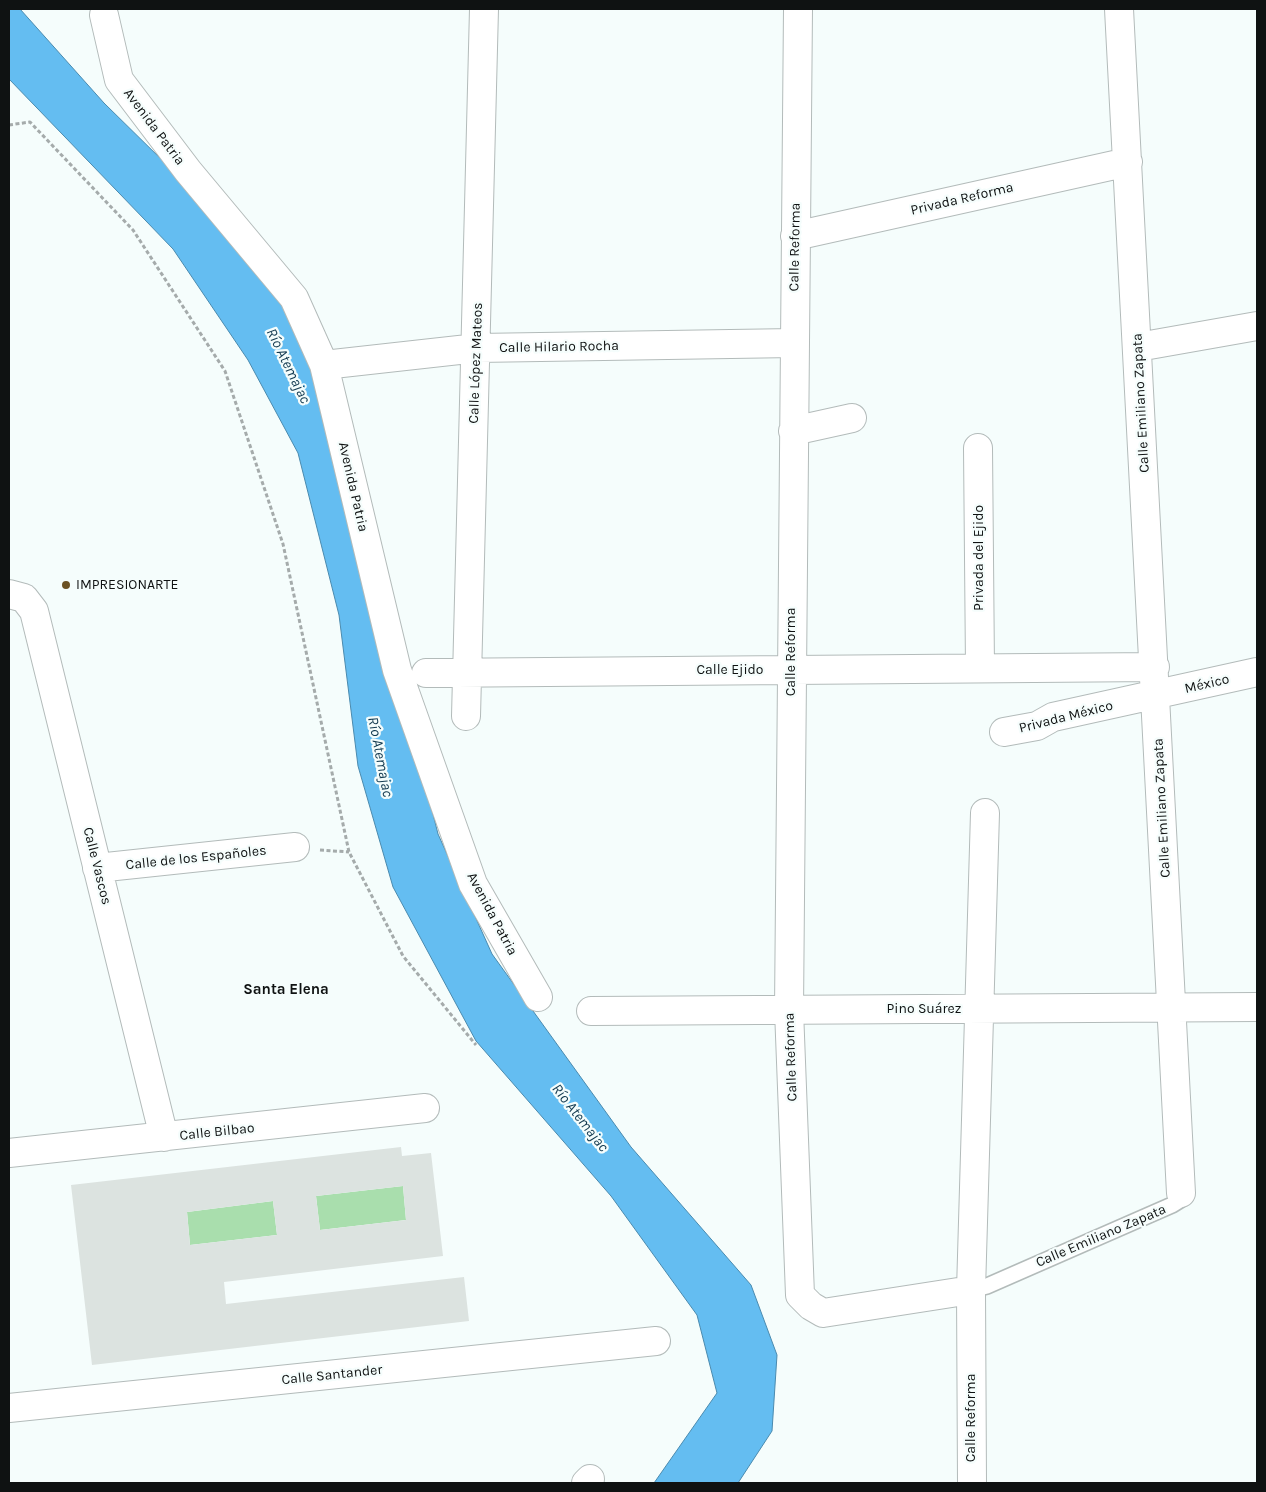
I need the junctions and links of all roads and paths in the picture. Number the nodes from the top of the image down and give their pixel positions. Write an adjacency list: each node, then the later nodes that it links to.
1 (484, 9): 11 (street, Calle López Mateos)
2 (798, 9): 7 (street, Calle Reforma)
3 (1119, 9): 6 (street, Calle Emiliano Zapata)
4 (104, 15): 12 (street, Avenida Patria)
5 (9, 125): 35 (path)
6 (1128, 162): 7 (street, Privada Reforma); 10 (street, Calle Emiliano Zapata)
7 (796, 236): 9 (street, Calle Reforma)
8 (1257, 326): 10 (street)
9 (794, 343): 11 (street, Calle Hilario Rocha); 14 (street, Calle Reforma)
10 (1138, 347): 17 (street, Calle Emiliano Zapata)
11 (477, 348): 12 (street, Calle Hilario Rocha); 20 (street, Calle López Mateos)
12 (324, 365): 29 (street, Avenida Patria)
13 (852, 418): 14 (street)
14 (793, 431): 19 (street, Calle Reforma)
15 (978, 448): 18 (street, Privada del Ejido)
16 (16, 596): 28 (street, Calle Vascos)
17 (1155, 667): 18 (street, Calle Ejido); 23 (street, Calle Emiliano Zapata)
18 (980, 668): 19 (street, Calle Ejido)
19 (791, 670): 20 (street, Calle Ejido); 33 (street, Calle Reforma)
20 (467, 672): 22 (street, Calle Ejido); 24 (street, Calle López Mateos)
21 (1257, 672): 23 (street, México)
22 (426, 673)
23 (1156, 695): 25 (street, Privada México); 30 (street, Calle Emiliano Zapata)
24 (466, 716)
25 (1004, 732)
26 (985, 813): 32 (street, Calle Reforma)
27 (294, 847): 28 (street, Calle de los Españoles)
28 (97, 868): 37 (street, Calle Vascos)
29 (538, 997)
30 (1173, 1007): 31 (street, Pino Suárez); 32 (street, Pino Suárez); 39 (street, Calle Emiliano Zapata)
31 (1257, 1007)
32 (980, 1009): 33 (street, Pino Suárez); 40 (street, Calle Reforma)
33 (789, 1010): 34 (street, Pino Suárez); 41 (street, Calle Reforma)
34 (591, 1011)
35 (476, 1045)
36 (425, 1108): 37 (street, Calle Bilbao)
37 (164, 1137): 38 (street, Calle Bilbao)
38 (9, 1154)
39 (1181, 1193): 40 (lane, Calle Emiliano Zapata)
40 (971, 1290): 41 (street, Calle Emiliano Zapata); 44 (street, Calle Reforma)
41 (800, 1295)
42 (656, 1341): 43 (street, Calle Santander)
43 (9, 1408)
44 (972, 1483)

